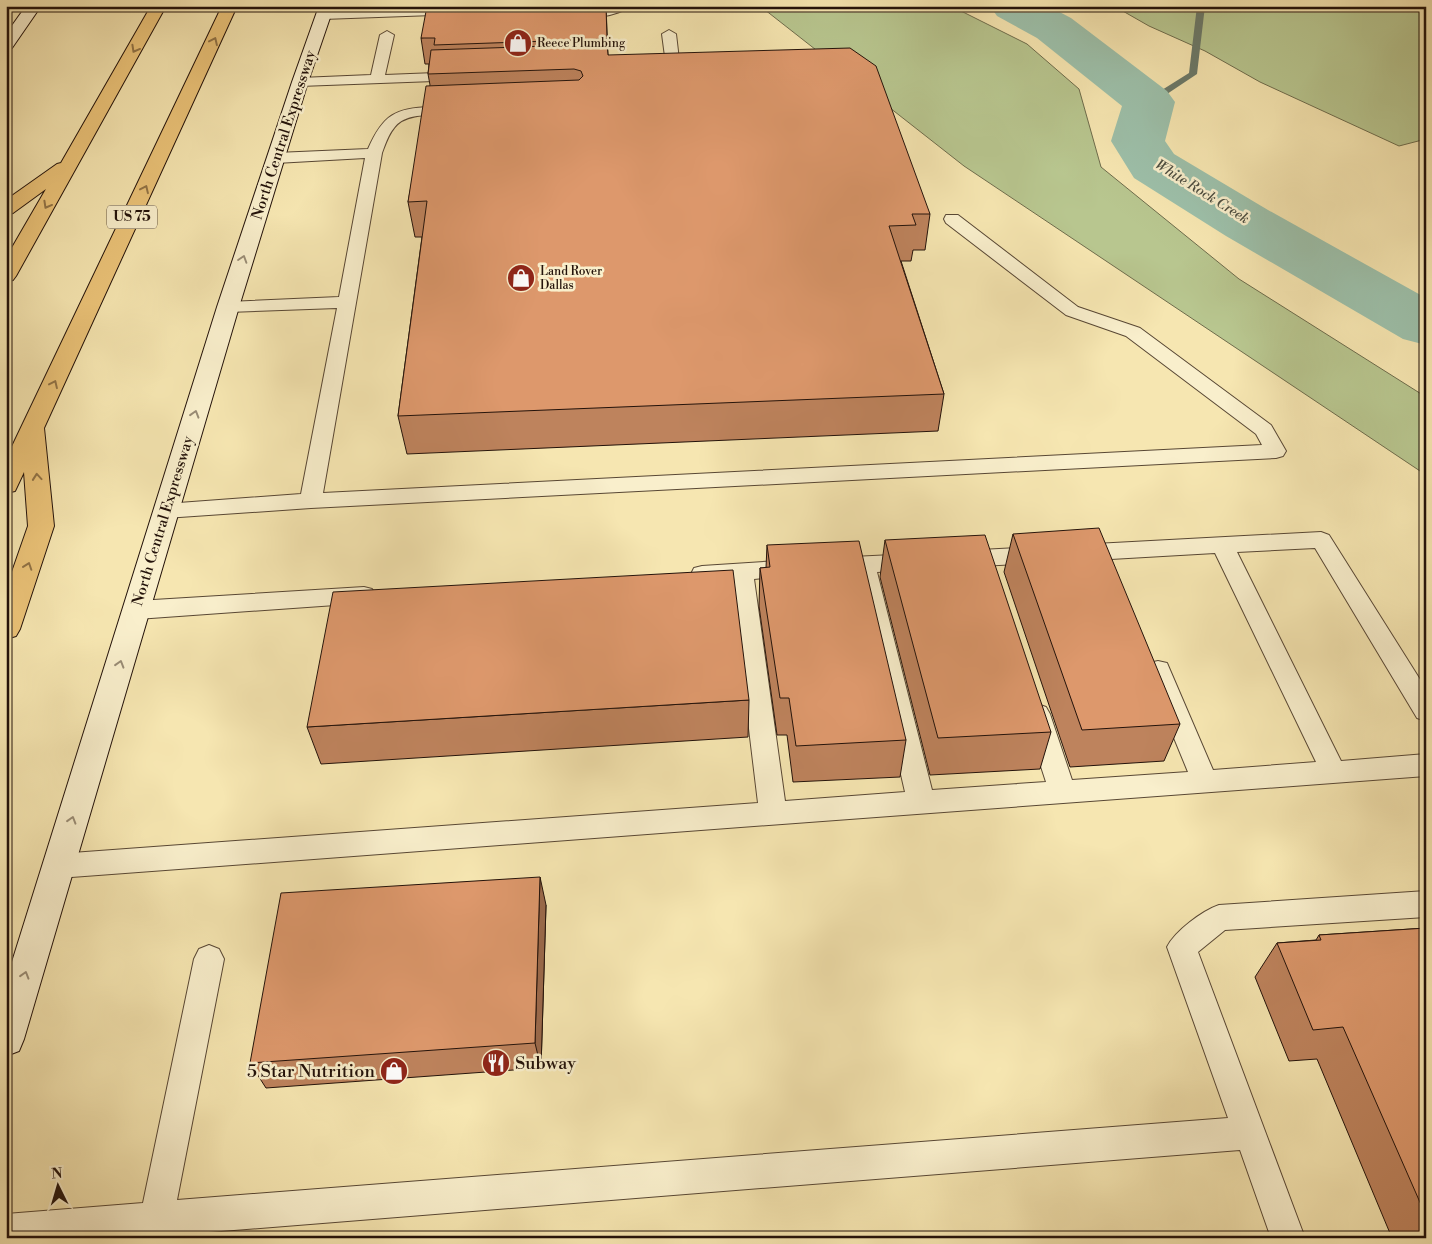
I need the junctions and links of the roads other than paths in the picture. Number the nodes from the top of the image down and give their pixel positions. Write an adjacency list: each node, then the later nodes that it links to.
1 (34, 6): 10 (main road)
2 (159, 6): 18 (highway, one-way to 18)
3 (230, 6): 24 (highway, US 75, one-way to 3)
4 (624, 6): 7 (lane)
5 (491, 8): 6 (lane)
6 (325, 11): 14 (main road, North Central Expressway)
7 (564, 15)
8 (669, 34): 11 (lane)
9 (387, 36): 13 (lane)
10 (6, 45)
11 (644, 69)
12 (476, 75): 13 (lane)
13 (378, 79): 14 (lane)
14 (300, 82): 17 (main road, North Central Expressway)
15 (472, 111): 16 (lane)
16 (374, 153): 17 (lane); 22 (lane)
17 (276, 158): 23 (main road, North Central Expressway, one-way to 17)
18 (71, 162): 19 (highway); 21 (highway, one-way to 21)
19 (6, 208)
20 (952, 219): 26 (lane)
21 (6, 276)
22 (348, 302): 23 (lane); 26 (lane)
23 (228, 307): 27 (main road, North Central Expressway, one-way to 23)
24 (33, 428): 25 (highway, US 75); 34 (highway, one-way to 24)
25 (6, 485)
26 (311, 502): 27 (lane)
27 (165, 511): 33 (main road, North Central Expressway)
28 (1222, 545): 29 (lane); 37 (lane); 39 (lane)
29 (864, 564): 30 (lane); 42 (lane)
30 (741, 571): 31 (lane); 43 (lane)
31 (681, 575)
32 (382, 594): 33 (lane)
33 (137, 610): 44 (main road, North Central Expressway, one-way to 33)
34 (6, 629)
35 (1148, 649): 40 (lane)
36 (1029, 689): 41 (lane)
37 (1426, 711)
38 (1426, 765): 39 (lane)
39 (1334, 772): 40 (lane)
40 (1205, 782): 41 (lane)
41 (1064, 792): 42 (lane)
42 (921, 802): 43 (lane)
43 (773, 813): 44 (lane)
44 (58, 866): 47 (main road, North Central Expressway, one-way to 44)
45 (1426, 904): 48 (lane)
46 (209, 959): 49 (lane)
47 (6, 1039)
48 (1250, 1133): 49 (lane); 51 (lane)
49 (155, 1229): 50 (lane)
50 (6, 1231)
51 (1288, 1238)

